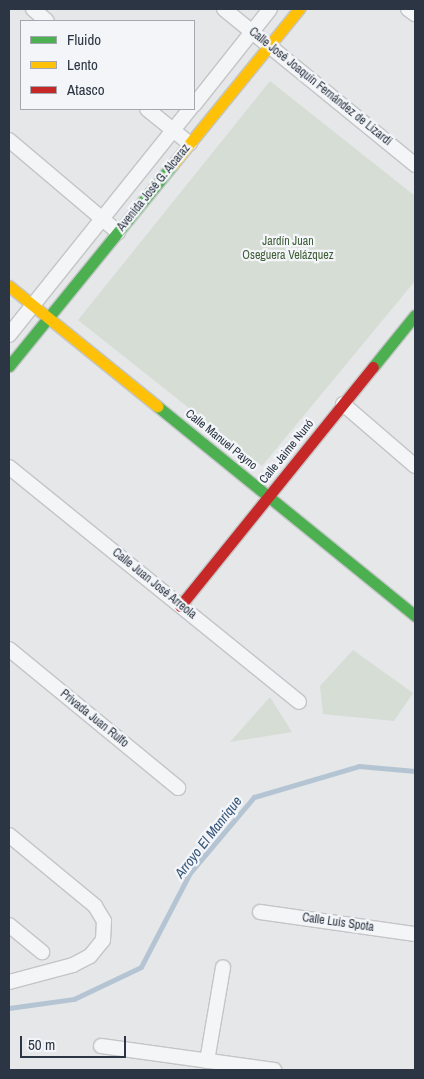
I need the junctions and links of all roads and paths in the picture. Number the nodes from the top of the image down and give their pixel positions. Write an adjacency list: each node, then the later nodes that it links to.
1 (33, 9): 7 (street)
2 (224, 9): 8 (street, Calle José Joaquín Fernández de Lizardi)
3 (270, 9): 8 (street)
4 (299, 9): 9 (street, Avenida José G. Alcaraz)
5 (408, 9): 6 (street)
6 (415, 14)
7 (46, 20)
8 (252, 31): 9 (street, Calle José Joaquín Fernández de Lizardi); 10 (street)
9 (269, 46): 15 (street, Avenida José G. Alcaraz); 16 (street, Calle José Joaquín Fernández de Lizardi)
10 (195, 104)
11 (149, 110): 13 (street)
12 (189, 110): 13 (street, Avenida José G. Alcaraz)
13 (173, 131): 15 (street); 17 (street, Avenida José G. Alcaraz)
14 (9, 140): 17 (street)
15 (190, 144): 18 (street, Avenida José G. Alcaraz)
16 (415, 165)
17 (102, 219): 18 (street); 20 (street, Avenida José G. Alcaraz)
18 (118, 232): 22 (street, Avenida José G. Alcaraz)
19 (9, 286): 20 (street, Calle Manuel Payno)
20 (33, 305): 22 (street, Calle Manuel Payno); 23 (street, Avenida José G. Alcaraz)
21 (415, 314): 25 (street, Calle Jaime Nunó)
22 (48, 318): 24 (street, Avenida José G. Alcaraz); 28 (street, Calle Manuel Payno)
23 (9, 335)
24 (9, 366)
25 (343, 404): 26 (street); 28 (street, Calle Jaime Nunó)
26 (415, 466)
27 (9, 467): 29 (street, Calle Juan José Arreola)
28 (269, 496): 29 (street, Calle Jaime Nunó); 30 (street, Calle Manuel Payno)
29 (180, 606): 32 (street, Calle Juan José Arreola)
30 (415, 616)
31 (9, 649): 33 (street, Privada Juan Rulfo)
32 (299, 702)
33 (178, 788)
34 (9, 835): 40 (street)
35 (260, 912): 37 (street, Calle Luis Spota)
36 (9, 925): 38 (street)
37 (415, 934)
38 (42, 952)
39 (223, 968): 42 (street)
40 (9, 982)
41 (101, 1046): 42 (street)
42 (207, 1061): 43 (street)
43 (244, 1068): 44 (street)
44 (274, 1070)

